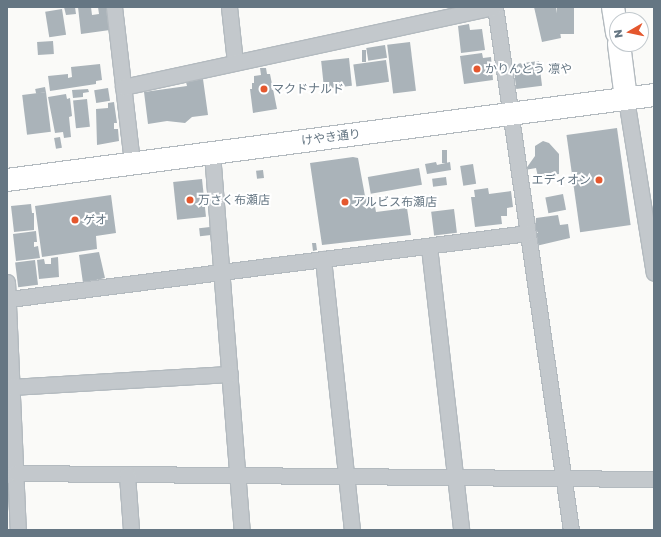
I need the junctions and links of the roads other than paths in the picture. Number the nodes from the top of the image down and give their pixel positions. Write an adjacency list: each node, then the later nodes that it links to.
1 (114, 7): 7 (street)
2 (229, 7): 6 (street)
3 (495, 7): 4 (street); 10 (street)
4 (476, 8): 6 (street)
5 (620, 52): 9 (street)
6 (235, 62): 7 (street)
7 (123, 87): 12 (street)
8 (654, 95): 9 (street, けやき通り)
9 (626, 98): 10 (street, けやき通り); 14 (street)
10 (511, 114): 11 (street, けやき通り); 15 (street)
11 (212, 153): 12 (street, けやき通り); 18 (street)
12 (132, 163): 13 (street, けやき通り)
13 (7, 177)
14 (650, 226): 19 (street)
15 (528, 233): 16 (street); 30 (street)
16 (429, 247): 17 (street); 29 (street)
17 (323, 260): 18 (street); 28 (street)
18 (221, 272): 21 (street); 23 (street)
19 (654, 273)
20 (7, 282): 21 (street)
21 (9, 300): 22 (street)
22 (8, 339): 24 (street)
23 (230, 374): 24 (street); 27 (street)
24 (10, 387): 25 (street)
25 (11, 474): 26 (street); 32 (street)
26 (127, 475): 27 (street); 33 (street)
27 (238, 475): 28 (street); 34 (street)
28 (346, 476): 29 (street); 35 (street)
29 (454, 476): 30 (street); 36 (street)
30 (564, 479): 31 (street); 37 (street)
31 (654, 480)
32 (18, 530)
33 (131, 530)
34 (242, 530)
35 (352, 530)
36 (461, 530)
37 (571, 530)

